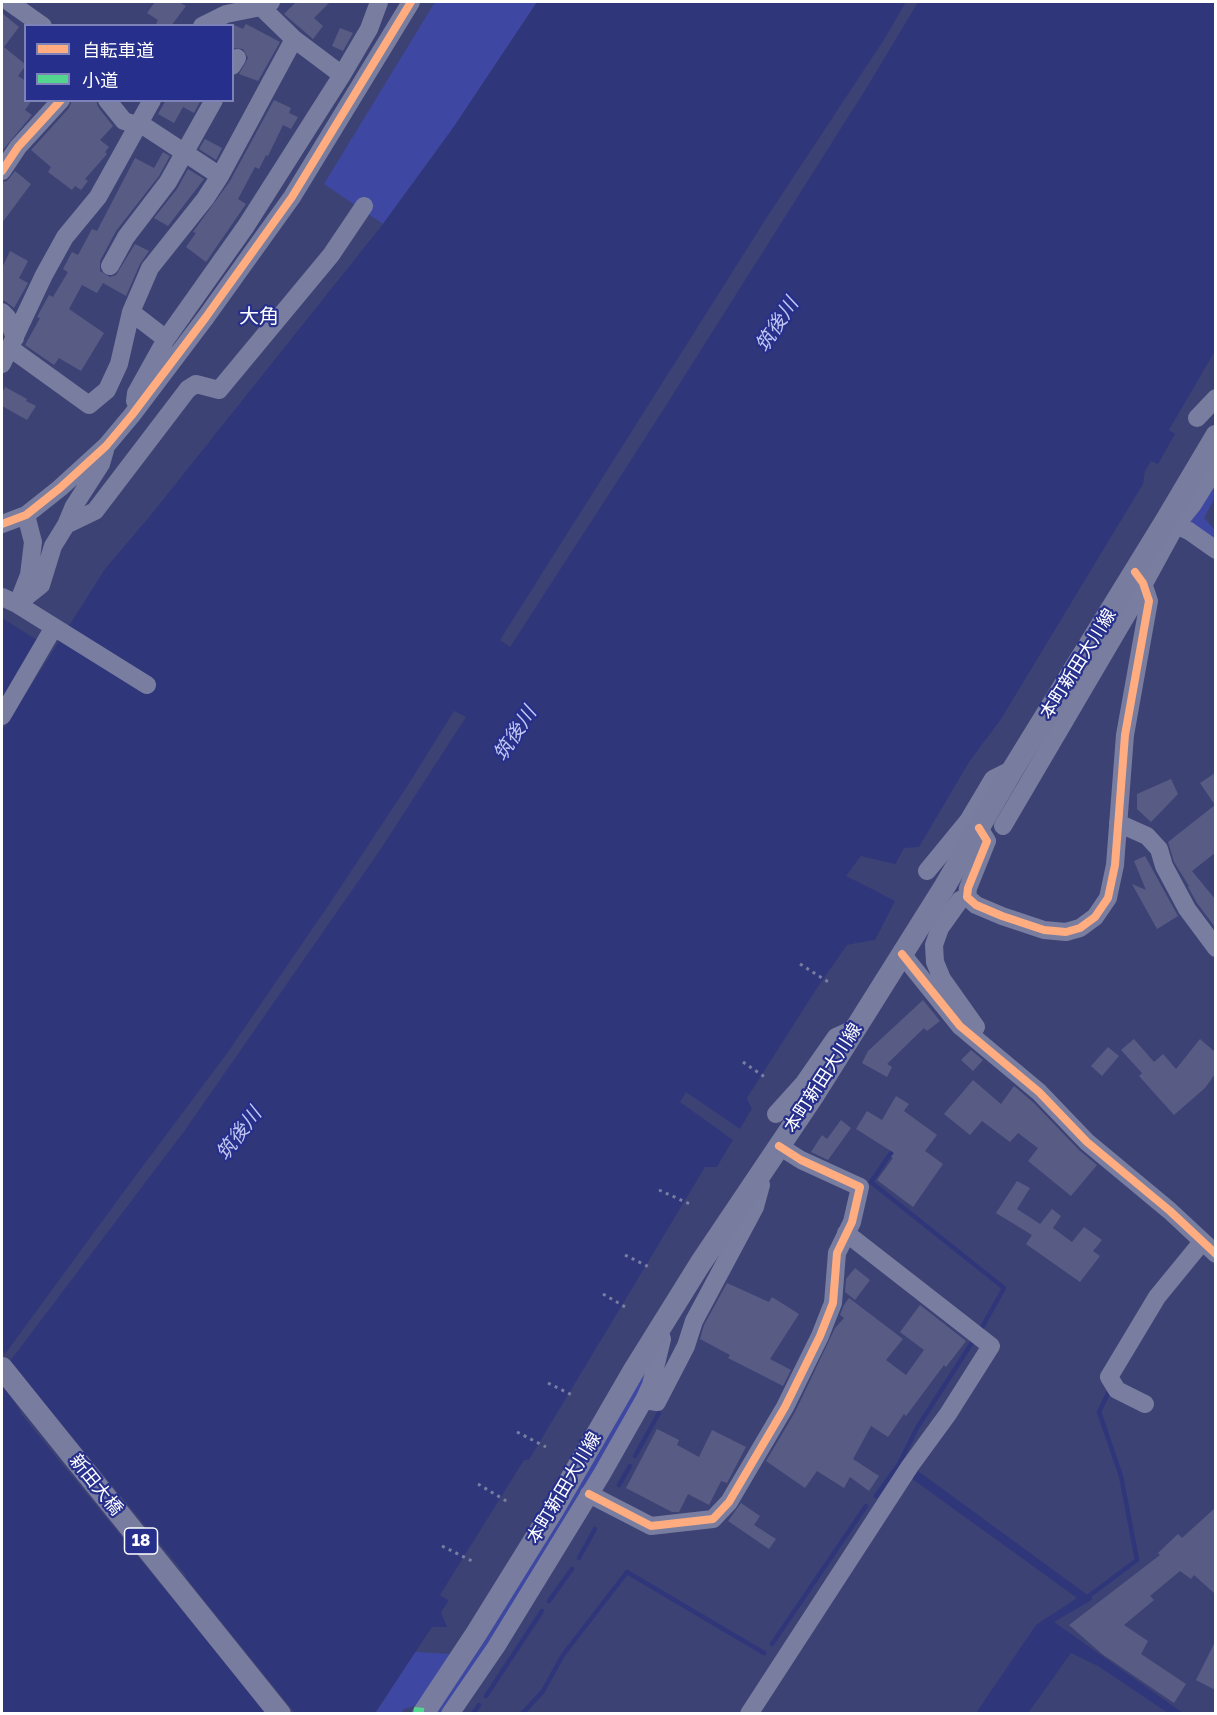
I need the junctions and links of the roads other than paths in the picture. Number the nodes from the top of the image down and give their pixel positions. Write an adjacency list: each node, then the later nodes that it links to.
1 (380, 2): 8 (street)
2 (411, 2): 24 (street)
3 (266, 4): 6 (street); 7 (street)
4 (21, 5): 5 (street)
5 (41, 24)
6 (206, 24)
7 (294, 39): 8 (street); 16 (street)
8 (342, 75): 21 (street)
9 (59, 102): 15 (street)
10 (109, 102): 13 (street)
11 (151, 102): 13 (street)
12 (213, 102): 14 (street)
13 (139, 126): 14 (street); 22 (street)
14 (185, 153): 16 (street); 18 (street)
15 (2, 171)
16 (220, 176): 20 (street)
17 (364, 206): 32 (street)
18 (110, 266)
19 (2, 312): 22 (street)
20 (131, 312): 21 (street); 22 (street)
21 (166, 339): 24 (street)
22 (9, 350)
23 (1215, 398): 25 (street)
24 (132, 415): 27 (street)
25 (1197, 418)
26 (1215, 436): 30 (main road, 本町新田大川線)
27 (106, 446): 29 (street); 32 (street)
28 (1215, 467): 30 (street)
29 (26, 515): 31 (street); 35 (street)
30 (1171, 523): 33 (street); 34 (main road, 本町新田大川線)
31 (2, 524)
32 (66, 525): 35 (street)
33 (1215, 550)
34 (1139, 577): 39 (main road, 本町新田大川線); 40 (street); 41 (street)
35 (9, 601): 36 (street)
36 (54, 627): 37 (street); 38 (street)
37 (147, 685)
38 (2, 716)
39 (1013, 769): 42 (main road, 本町新田大川線); 43 (street)
40 (1118, 823): 44 (street); 45 (street)
41 (1003, 826)
42 (980, 828): 44 (street); 46 (main road, 本町新田大川線)
43 (927, 871)
44 (967, 897): 48 (street)
45 (1215, 948)
46 (902, 954): 47 (main road, 本町新田大川線); 48 (street)
47 (856, 1028): 49 (street); 50 (main road, 本町新田大川線)
48 (971, 1034): 53 (street)
49 (776, 1114)
50 (779, 1146): 51 (main road, 本町新田大川線); 52 (street)
51 (756, 1180): 54 (main road, 本町新田大川線); 56 (street)
52 (846, 1233): 58 (street); 62 (street)
53 (1208, 1248): 57 (street)
54 (658, 1329): 56 (street); 60 (main road, 本町新田大川線)
55 (2, 1368): 59 (main road, 新田大橋 / 18)
56 (644, 1400): 58 (street)
57 (1145, 1404)
58 (589, 1494): 61 (street)
59 (280, 1713)
60 (423, 1713)
61 (450, 1713)
62 (749, 1713)

